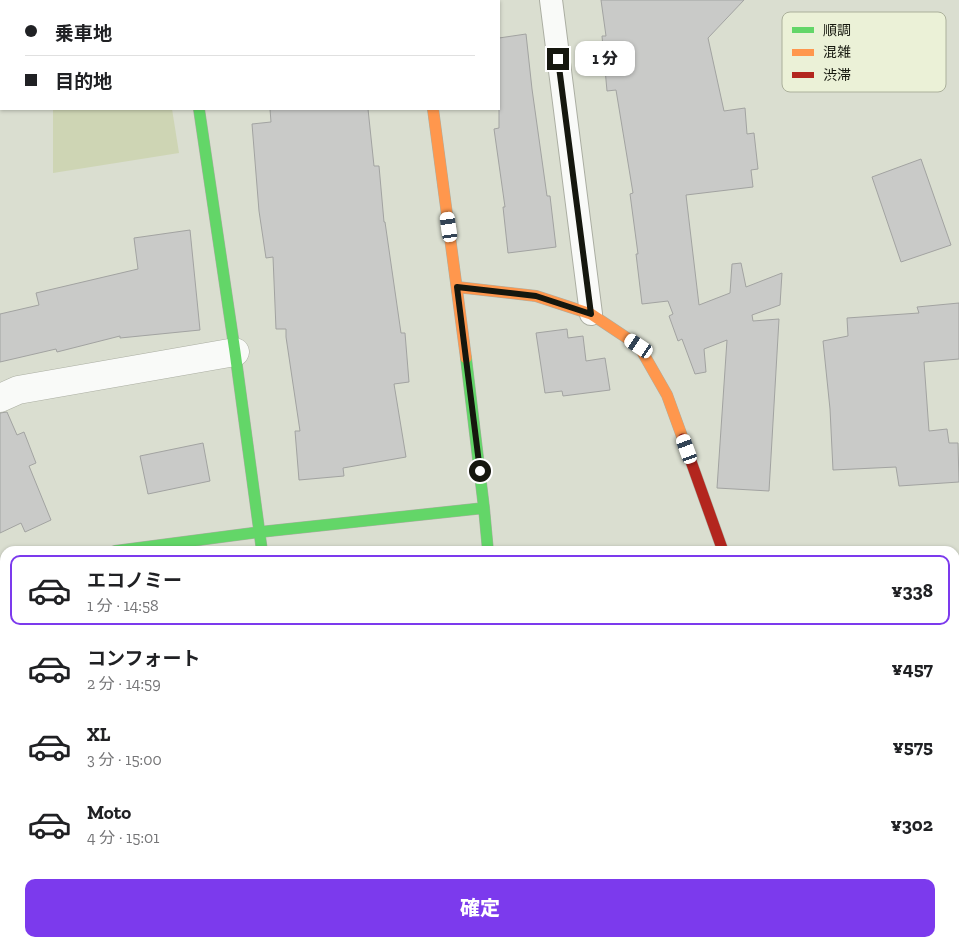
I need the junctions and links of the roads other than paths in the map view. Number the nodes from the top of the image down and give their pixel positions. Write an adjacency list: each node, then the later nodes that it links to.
1 (551, 0): 5 (lane)
2 (200, 110): 6 (street)
3 (433, 110): 4 (street)
4 (457, 287): 5 (street); 8 (street)
5 (591, 314): 13 (street)
6 (236, 352): 7 (street); 9 (street)
7 (0, 398)
8 (484, 508): 9 (street); 12 (street)
9 (260, 532): 10 (street); 11 (street)
10 (153, 546)
11 (261, 546)
12 (488, 546)
13 (721, 546)

